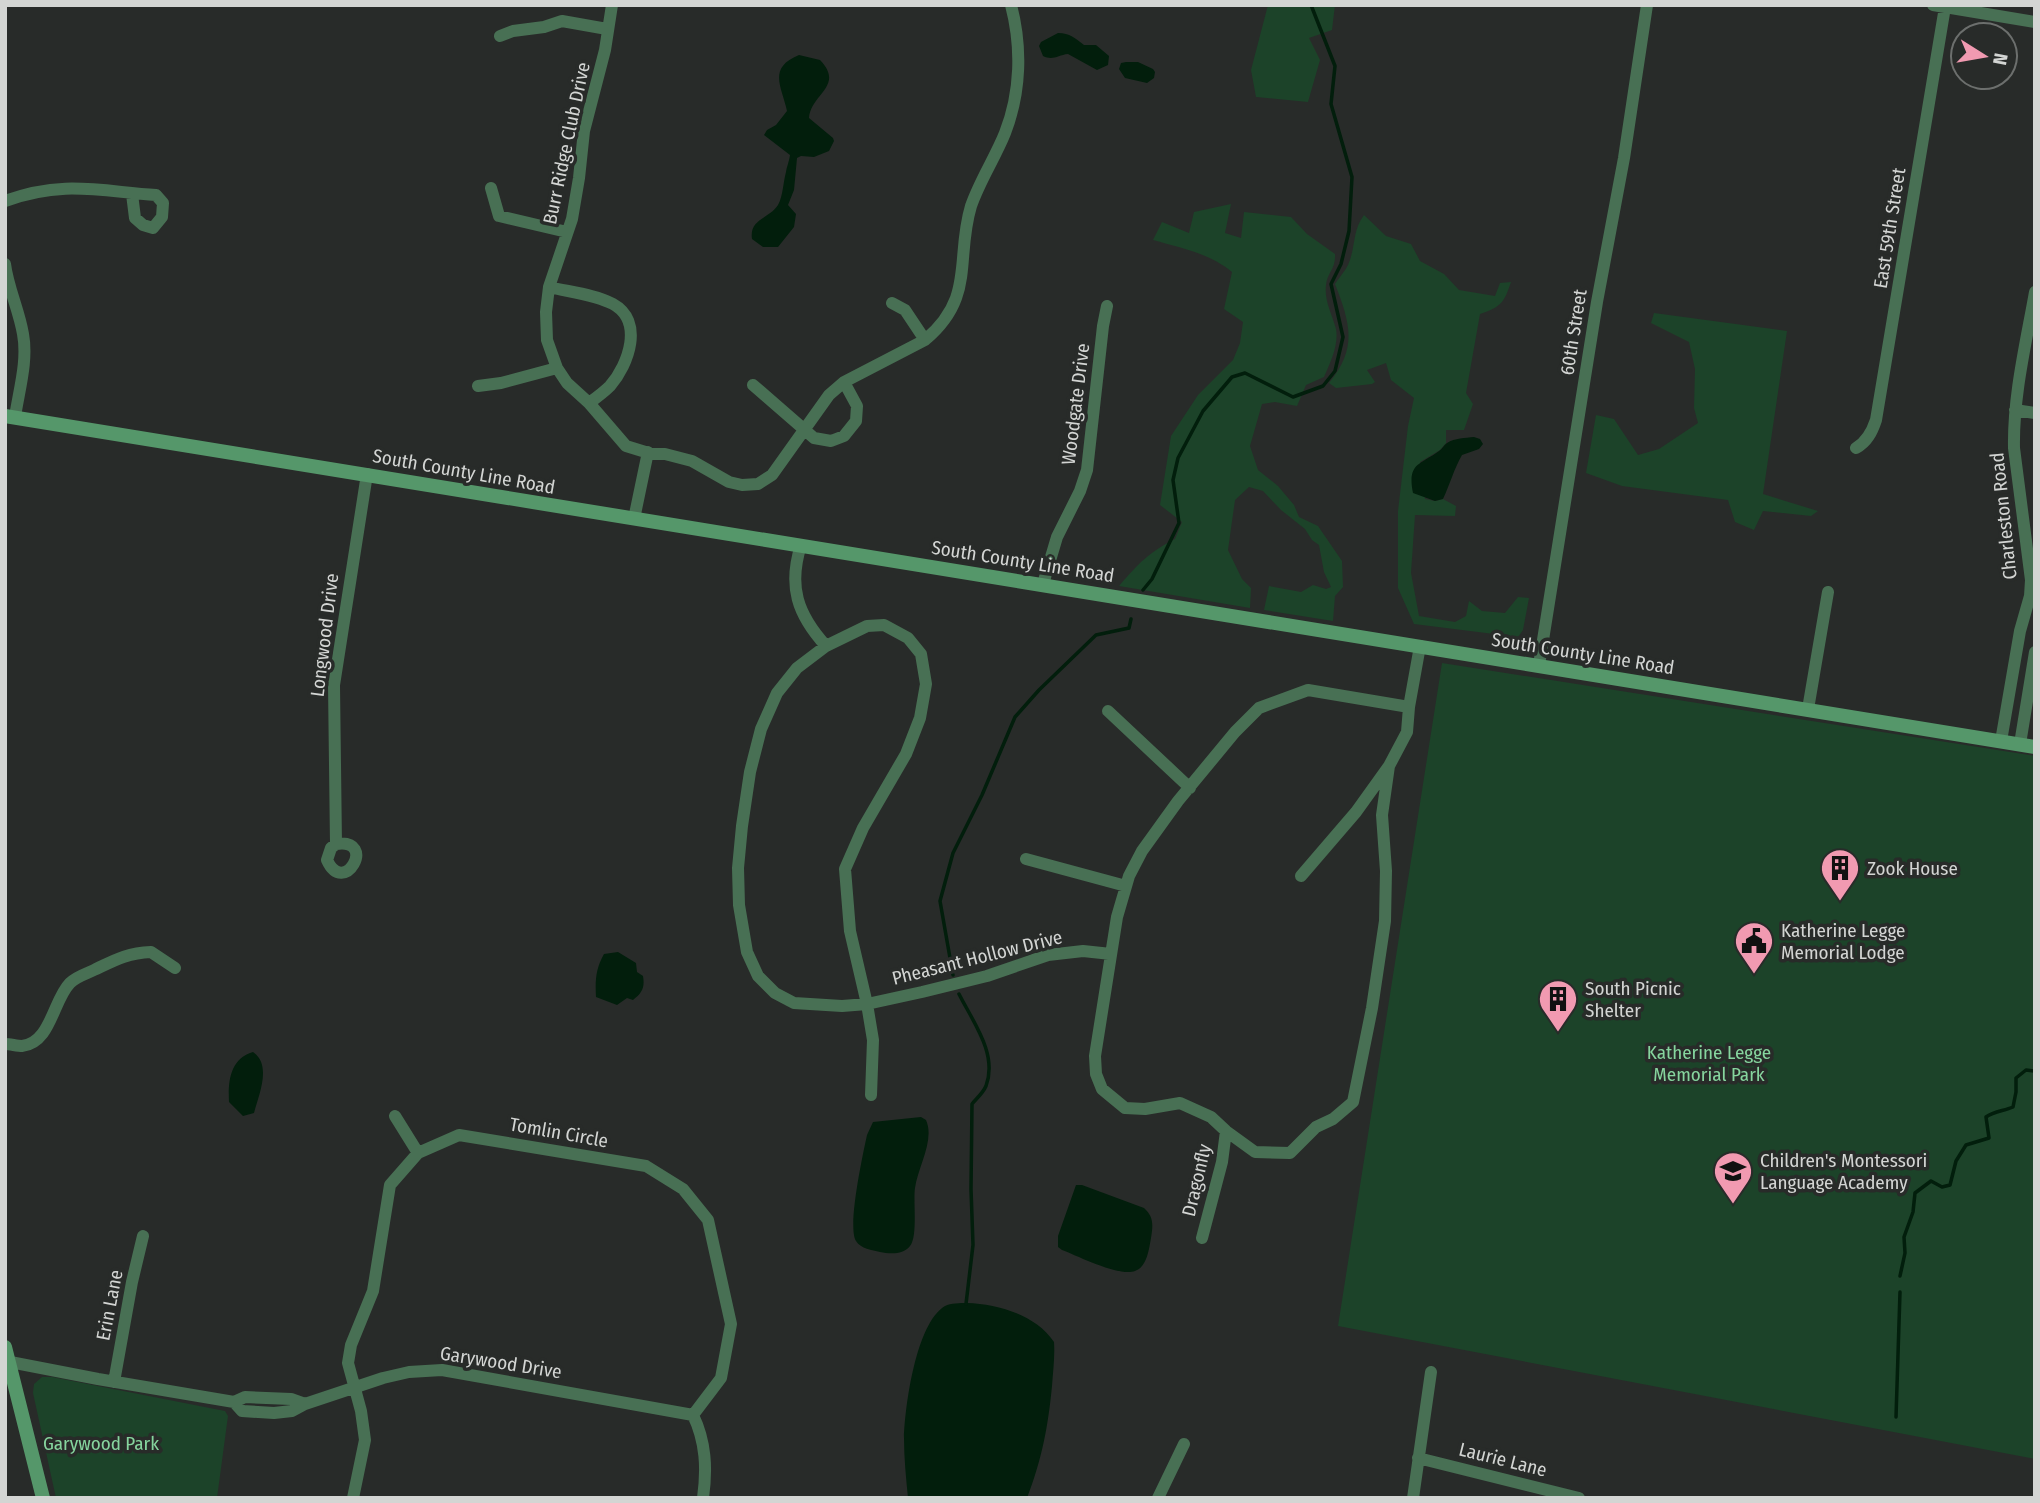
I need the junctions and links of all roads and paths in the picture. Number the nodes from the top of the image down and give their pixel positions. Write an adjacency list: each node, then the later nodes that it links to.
1 (612, 5): 6 (street, Burr Ridge Club Drive)
2 (1011, 5): 17 (street, Burr Ridge Club Drive)
3 (1647, 5): 37 (street, 60th Street)
4 (1939, 6): 5 (street); 27 (street, East 59th Street)
5 (2035, 22)
6 (607, 29): 7 (street); 11 (street, Burr Ridge Club Drive)
7 (500, 36)
8 (491, 188): 11 (street)
9 (132, 194): 10 (street)
10 (5, 201)
11 (567, 232): 13 (street, Burr Ridge Club Drive)
12 (5, 264): 25 (street)
13 (549, 287): 18 (street, Burr Ridge Club Drive); 22 (street)
14 (2035, 292): 23 (street, Charleston Road)
15 (892, 303): 17 (street)
16 (1107, 306): 32 (street, Woodgate Drive)
17 (925, 340): 19 (street, Burr Ridge Club Drive)
18 (557, 368): 21 (street); 22 (street, Burr Ridge Club Drive)
19 (844, 382): 26 (street, Burr Ridge Club Drive); 26 (street)
20 (753, 385): 26 (street)
21 (478, 386)
22 (589, 403): 28 (street, Burr Ridge Club Drive)
23 (2015, 411): 24 (street); 41 (street, Charleston Road)
24 (2035, 413)
25 (10, 416): 29 (main road, South County Line Road)
26 (805, 429): 28 (street, Burr Ridge Club Drive)
27 (1856, 448)
28 (648, 452): 30 (street)
29 (367, 474): 30 (main road, South County Line Road); 47 (street, Longwood Drive)
30 (634, 519): 31 (main road, South County Line Road)
31 (801, 545): 32 (main road, South County Line Road); 34 (street)
32 (1043, 584): 35 (main road, South County Line Road)
33 (1828, 592): 39 (street)
34 (825, 646): 53 (street, Pheasant Hollow Drive); 53 (street, Pheasant Hollow Drive)
35 (1420, 646): 37 (main road, South County Line Road); 38 (street)
36 (2035, 652): 42 (street)
37 (1539, 665): 39 (main road, South County Line Road)
38 (1409, 707): 43 (street); 44 (street)
39 (1808, 709): 41 (main road, South County Line Road)
40 (1108, 711): 44 (street)
41 (2001, 741): 42 (main road, South County Line Road)
42 (2027, 746)
43 (1389, 766): 45 (street); 46 (street)
44 (1190, 788): 50 (street)
45 (1356, 813): 46 (street); 49 (street)
46 (1382, 815): 57 (street)
47 (336, 844)
48 (1026, 859): 50 (street)
49 (1301, 876)
50 (1126, 886): 51 (street)
51 (1111, 954): 53 (street, Pheasant Hollow Drive); 57 (street)
52 (175, 968): 54 (street)
53 (867, 1003): 55 (street)
54 (5, 1044)
55 (871, 1095)
56 (395, 1116): 58 (street)
57 (1226, 1132): 60 (street, Dragonfly)
58 (418, 1153): 65 (street, Tomlin Circle); 66 (street, Tomlin Circle)
59 (143, 1236): 64 (street, Erin Lane)
60 (1202, 1238)
61 (5, 1347): 62 (main road)
62 (7, 1362): 64 (street, Garywood Drive); 69 (main road)
63 (1431, 1371): 68 (street)
64 (114, 1382): 65 (street, Garywood Drive)
65 (354, 1389): 66 (street, Garywood Drive); 70 (street, Tomlin Circle)
66 (696, 1421): 71 (street)
67 (1184, 1444): 72 (street)
68 (1418, 1458): 73 (street); 74 (street, Laurie Lane)
69 (43, 1498)
70 (353, 1498)
71 (703, 1498)
72 (1158, 1498)
73 (1413, 1498)
74 (1579, 1498)

